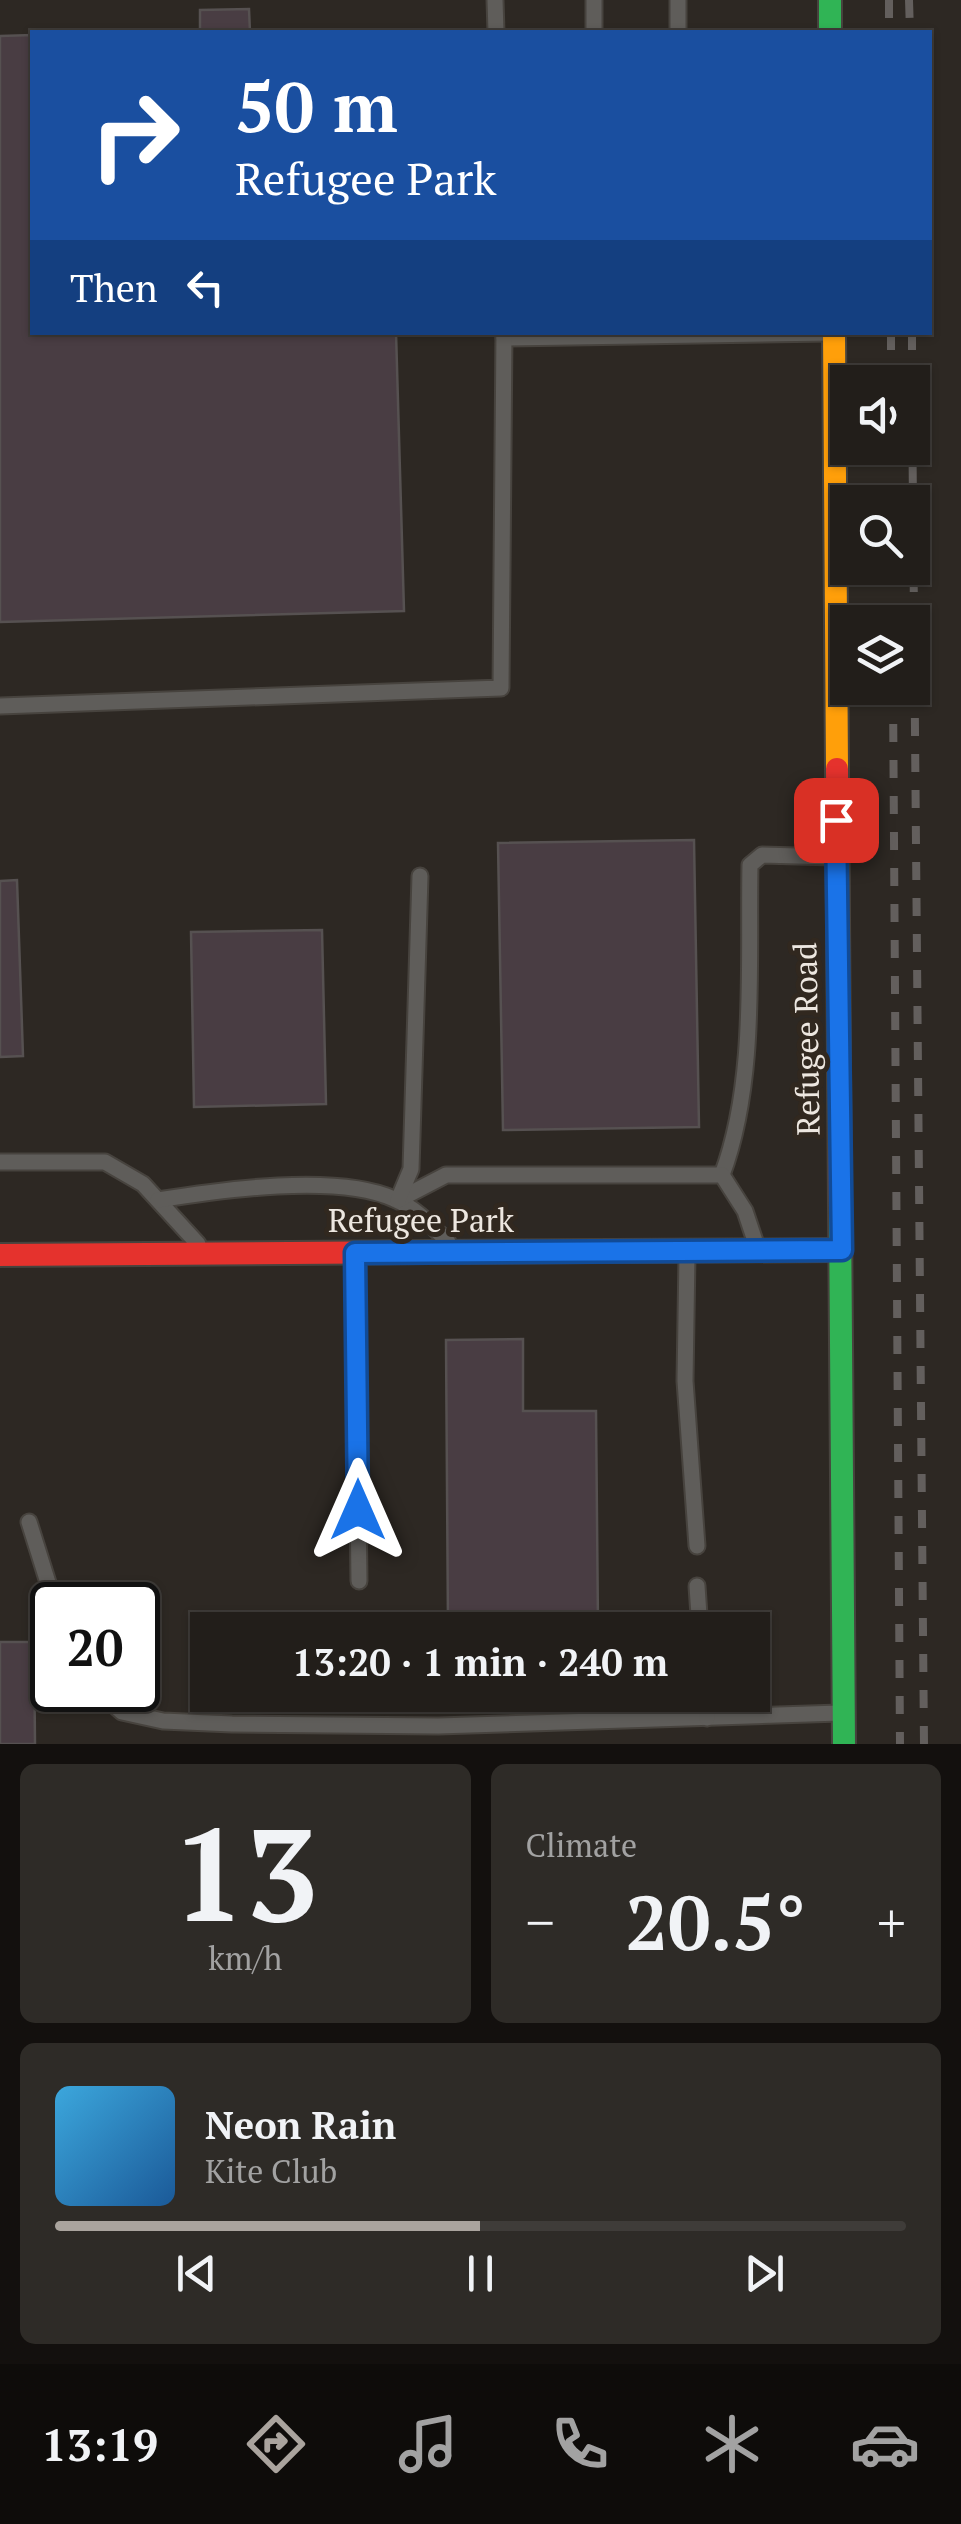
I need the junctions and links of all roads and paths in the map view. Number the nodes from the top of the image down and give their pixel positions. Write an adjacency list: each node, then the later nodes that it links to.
1 (496, 0): 5 (lane)
2 (594, 0): 6 (lane)
3 (678, 0): 7 (lane)
4 (830, 0): 8 (main road)
5 (496, 30)
6 (594, 30)
7 (678, 30)
8 (830, 30)
9 (504, 335): 11 (lane)
10 (834, 335): 12 (main road, Refugee Road)
11 (0, 706)
12 (836, 858): 15 (lane); 18 (main road, Refugee Road)
13 (420, 876): 17 (lane)
14 (0, 1162): 16 (lane)
15 (722, 1175): 17 (lane); 20 (lane)
16 (158, 1200): 17 (lane); 23 (lane)
17 (398, 1200): 21 (lane)
18 (842, 1250): 20 (main road, Refugee Park); 33 (main road, Refugee Road)
19 (687, 1251): 20 (main road, Refugee Park); 21 (main road, Refugee Park); 26 (lane)
20 (758, 1251)
21 (457, 1252): 22 (main road, Refugee Park)
22 (355, 1253): 23 (main road, Refugee Park); 27 (lane)
23 (208, 1254): 24 (main road, Refugee Park)
24 (0, 1255)
25 (29, 1522): 28 (lane)
26 (697, 1546)
27 (359, 1581)
28 (48, 1582)
29 (697, 1586): 30 (lane)
30 (699, 1612)
31 (122, 1712): 34 (lane)
32 (706, 1712): 34 (lane)
33 (844, 1713): 34 (lane); 35 (main road, Refugee Road)
34 (707, 1718)
35 (844, 1744)

